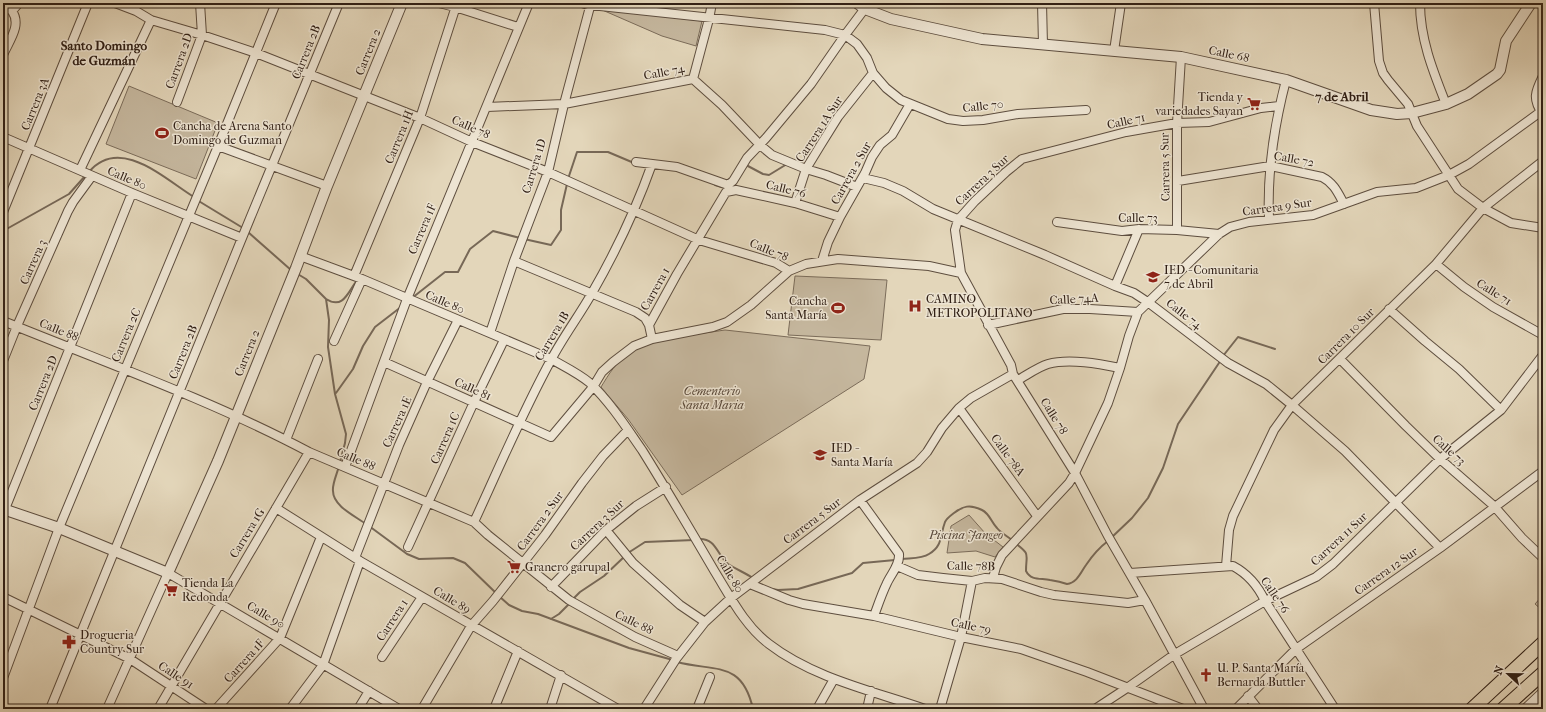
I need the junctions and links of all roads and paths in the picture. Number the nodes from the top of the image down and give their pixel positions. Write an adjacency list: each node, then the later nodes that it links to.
1 (19, 3): 22 (street)
2 (88, 3): 54 (street, Carrera 3A)
3 (115, 3): 21 (street, Calle 78)
4 (200, 3): 26 (street, Carrera 2D)
5 (276, 3): 30 (street, Carrera 2C)
6 (339, 3): 33 (street, Carrera 2B)
7 (402, 3): 38 (street, Carrera 2)
8 (439, 3): 18 (street)
9 (529, 3): 25 (street, Carrera 1F)
10 (582, 3): 19 (street)
11 (712, 3): 23 (street)
12 (1042, 3): 28 (street)
13 (1121, 3): 29 (street)
14 (1374, 3): 47 (street)
15 (1420, 3): 42 (street)
16 (1531, 3): 42 (street, Calle 68)
17 (3, 4): 22 (street)
18 (456, 5): 25 (street); 48 (street, Carrera 1H)
19 (591, 5): 23 (street); 40 (street, Carrera 1D)
20 (864, 5): 27 (street, Carrera 1); 28 (street, Calle 68)
21 (136, 7): 24 (street, Calle 78)
22 (12, 11): 31 (street)
23 (709, 18): 27 (street); 36 (street)
24 (151, 20): 26 (street, Calle 78); 63 (street, Carrera 3)
25 (518, 27): 44 (street, Carrera 1F)
26 (202, 35): 30 (street, Calle 78); 39 (street, Carrera 2D)
27 (845, 35): 34 (street); 52 (street, Carrera 1)
28 (1043, 45): 29 (street, Calle 68)
29 (1114, 50): 32 (street, Calle 68)
30 (256, 53): 33 (street, Calle 78); 53 (street, Carrera 2C)
31 (3, 55)
32 (1181, 57): 37 (street, Calle 68); 49 (street, Carrera 5 Sur)
33 (310, 74): 38 (street, Calle 78); 58 (street, Carrera 2B)
34 (873, 74): 41 (street, Calle 70); 61 (street, Carrera 1A Sur)
35 (1543, 76): 46 (street)
36 (693, 79): 40 (street, Calle 74); 52 (street, Calle 74)
37 (1286, 80): 43 (street); 47 (street, Calle 68)
38 (364, 97): 48 (street, Calle 78); 67 (street, Carrera 2)
39 (177, 102)
40 (564, 104): 44 (street, Calle 74); 62 (street, Carrera 1D)
41 (910, 104): 45 (street, Calle 70); 65 (street, Carrera 2 Sur)
42 (1446, 104): 47 (street, Calle 68)
43 (1279, 106): 49 (street, Calle 71); 59 (street)
44 (487, 107): 51 (street, Carrera 1F)
45 (1086, 110)
46 (1542, 112): 64 (street, Carrera 9 Sur)
47 (1412, 113): 64 (street)
48 (420, 118): 51 (street, Calle 78); 93 (street, Carrera 1H)
49 (1177, 123): 55 (street, Calle 71); 66 (street, Carrera 5 Sur)
50 (3, 137): 54 (street, Calle 80)
51 (472, 142): 62 (street, Calle 78); 96 (street, Carrera 1F)
52 (760, 145): 61 (street, Calle 74); 69 (street, Carrera 1)
53 (218, 146): 58 (street); 76 (street, Carrera 2C)
54 (30, 148): 63 (street, Calle 80); 75 (street, Carrera 3A)
55 (1047, 154): 79 (street, Carrera 3 Sur)
56 (1543, 161): 73 (street, Carrera 10 Sur)
57 (636, 162): 60 (street, Calle 76)
58 (272, 166): 67 (street); 85 (street, Carrera 2B)
59 (1270, 166): 66 (street, Calle 72); 72 (street, Calle 72); 78 (street)
60 (651, 167): 69 (street, Calle 76); 74 (street, Carrera 1B)
61 (806, 169): 68 (street, Calle 74); 71 (street, Carrera 1A Sur)
62 (548, 172): 74 (street, Calle 78); 88 (street, Carrera 1D)
63 (87, 173): 70 (street, Calle 80); 103 (street, Carrera 3)
64 (1449, 175): 72 (street, Carrera 9 Sur); 73 (street)
65 (863, 178): 68 (street, Carrera 2 Sur); 79 (street, Calle 74)
66 (1178, 181): 83 (street, Carrera 5 Sur)
67 (327, 186): 87 (street, Carrera 2)
68 (857, 187): 77 (street, Carrera 2 Sur)
69 (727, 189): 71 (street, Calle 76); 86 (street, Carrera 1)
70 (132, 193): 76 (street, Calle 80); 110 (street, Carrera 2D)
71 (795, 203): 77 (street, Calle 76)
72 (1344, 204): 78 (street, Carrera 9 Sur)
73 (1483, 208): 81 (street); 90 (street, Carrera 10 Sur)
74 (633, 210): 86 (street, Calle 78); 95 (street, Carrera 1B)
75 (3, 212)
76 (188, 216): 85 (street, Calle 80); 118 (street, Carrera 2C)
77 (840, 217): 89 (street, Carrera 2 Sur)
78 (1268, 219): 84 (street, Carrera 9 Sur)
79 (958, 220): 92 (street); 94 (street, Calle 74)
80 (1057, 222): 82 (street, Calle 73)
81 (1543, 228)
82 (1139, 229): 83 (street, Calle 73); 94 (street)
83 (1177, 230): 84 (street, Calle 73)
84 (1219, 234): 97 (street, Carrera 9 Sur)
85 (242, 237): 124 (street, Carrera 2B)
86 (699, 240): 91 (street, Calle 78); 102 (street, Carrera 1)
87 (300, 256): 93 (street, Calle 80); 129 (street, Carrera 2)
88 (514, 261): 95 (street); 105 (street, Carrera 1D)
89 (822, 261): 91 (street, Calle 78); 92 (street, Calle 78)
90 (1436, 264): 98 (street, Carrera 10 Sur); 106 (street, Calle 71)
91 (789, 272): 107 (street)
92 (961, 273): 104 (street, Calle 78)
93 (358, 278): 96 (street, Calle 80); 109 (street, Carrera 1H)
94 (1115, 286): 97 (street, Calle 74)
95 (592, 293): 102 (street); 113 (street, Carrera 1B)
96 (407, 299): 100 (street, Calle 80); 116 (street, Carrera 1F)
97 (1149, 302): 99 (street, Carrera 9 Sur); 126 (street, Calle 74)
98 (1389, 309): 114 (street, Carrera 10 Sur); 128 (street)
99 (1138, 312): 104 (street, Calle 74A); 117 (street, Carrera 9 Sur)
100 (458, 320): 105 (street, Calle 80); 122 (street, Carrera 1E)
101 (3, 321): 103 (street, Calle 88)
102 (649, 325): 107 (street, Carrera 1)
103 (17, 326): 110 (street, Calle 88); 115 (street, Carrera 3)
104 (988, 326): 121 (street, Calle 78)
105 (490, 333): 108 (street, Calle 80)
106 (1543, 335)
107 (652, 339): 119 (street)
108 (504, 340): 113 (street, Calle 80); 125 (street, Carrera 1C)
109 (334, 341)
110 (70, 348): 118 (street, Calle 88); 145 (street, Carrera 2D)
111 (1543, 355): 128 (street, Carrera 11 Sur)
112 (318, 359): 132 (street)
113 (551, 359): 120 (street, Calle 80); 130 (street, Carrera 1B)
114 (1340, 359): 126 (street, Carrera 10 Sur); 134 (street, Calle 73)
115 (3, 361)
116 (384, 362): 122 (street, Calle 81); 135 (street, Carrera 1F)
117 (1120, 368): 121 (street, Carrera 5 Sur); 137 (street, Carrera 9 Sur)
118 (124, 370): 124 (street, Calle 88); 148 (street, Carrera 2C)
119 (602, 372): 120 (street, Calle 80); 123 (street)
120 (578, 374): 123 (street, Calle 80)
121 (1016, 377): 127 (street, Carrera 5 Sur); 137 (street, Calle 78)
122 (427, 382): 125 (street, Calle 81); 138 (street, Carrera 1E)
123 (593, 387): 130 (street, Calle 81); 131 (street, Calle 80)
124 (180, 393): 129 (street, Calle 88); 153 (street, Carrera 2B)
125 (474, 402): 130 (street, Calle 81); 141 (street, Carrera 1C)
126 (1292, 405): 142 (street, Calle 74); 158 (street, Carrera 10 Sur)
127 (959, 408): 140 (street, Carrera 5 Sur); 146 (street, Calle 78A)
128 (1501, 410): 134 (street, Carrera 11 Sur)
129 (235, 417): 132 (street, Calle 88); 160 (street, Carrera 2)
130 (518, 422): 147 (street, Carrera 1B)
131 (628, 430): 139 (street, Calle 80); 157 (street, Carrera 2 Sur)
132 (286, 440): 133 (street, Calle 88)
133 (309, 452): 135 (street, Calle 88); 144 (street, Carrera 1G)
134 (1440, 460): 142 (street, Carrera 11 Sur); 143 (street, Calle 73)
135 (341, 466): 138 (street, Calle 88)
136 (1543, 471): 143 (street, Carrera 12 Sur)
137 (1075, 473): 146 (street, Carrera 9 Sur); 159 (street, Calle 78)
138 (384, 483): 141 (street, Calle 88); 155 (street, Carrera 1E)
139 (666, 487): 149 (street, Carrera 3 Sur); 167 (street, Calle 80)
140 (860, 500): 156 (street); 163 (street, Carrera 5 Sur)
141 (429, 502): 147 (street, Calle 88); 151 (street, Carrera 1C)
142 (1395, 503): 152 (street, Calle 74); 169 (street, Carrera 11 Sur)
143 (1494, 506): 152 (street, Carrera 12 Sur); 154 (street, Calle 73)
144 (276, 508): 150 (street, Calle 89); 170 (street, Carrera 1G)
145 (4, 511): 148 (street, Calle 90)
146 (1038, 516): 161 (street, Carrera 9 Sur)
147 (474, 522): 157 (street, Calle 88)
148 (59, 528): 153 (street, Calle 90); 171 (street, Carrera 2C)
149 (606, 530): 164 (street, Carrera 3 Sur); 173 (street)
150 (321, 537): 155 (street, Calle 89); 177 (street, Carrera 1F)
151 (408, 547)
152 (1440, 548): 179 (street, Carrera 12 Sur)
153 (114, 552): 160 (street, Calle 90); 175 (street, Carrera 2B)
154 (1543, 558)
155 (358, 559): 165 (street, Calle 89); 185 (street, Carrera 1E)
156 (898, 561): 162 (street, Calle 78B); 172 (street)
157 (523, 564): 164 (street, Calle 88); 174 (street, Carrera 2 Sur)
158 (1226, 566): 159 (street, Calle 76); 169 (street, Calle 76)
159 (1130, 572): 168 (street, Calle 78)
160 (168, 574): 170 (street, Calle 90); 183 (street, Carrera 2)
161 (993, 578): 162 (street, Calle 78B); 168 (street, Calle 78B)
162 (972, 581): 176 (street)
163 (750, 584): 167 (street, Carrera 5 Sur); 172 (street, Calle 79)
164 (551, 587): 184 (street, Calle 88)
165 (422, 596): 174 (street, Calle 89); 182 (street, Carrera 1)
166 (3, 597): 171 (street, Calle 91)
167 (731, 598): 173 (street, Carrera 5 Sur); 190 (street, Calle 80)
168 (1145, 600): 181 (street, Calle 78)
169 (1265, 601): 179 (street, Calle 76); 181 (street, Carrera 11 Sur)
170 (220, 603): 177 (street, Calle 90); 191 (street, Carrera 1G)
171 (30, 610): 175 (street, Calle 91); 189 (street, Carrera 2C)
172 (874, 616): 176 (street, Calle 79)
173 (705, 622): 184 (street, Carrera 5 Sur)
174 (471, 626): 180 (street, Calle 89); 205 (street, Carrera 2 Sur)
175 (80, 635): 183 (street, Calle 91); 197 (street, Carrera 2B)
176 (961, 637): 192 (street, Calle 79); 214 (street)
177 (280, 638): 185 (street, Calle 90); 201 (street, Carrera 1F)
178 (1543, 643): 221 (highway)
179 (1296, 649): 196 (street, Carrera 12 Sur); 220 (street, Calle 76)
180 (518, 651): 187 (street, Calle 89); 206 (street)
181 (1174, 654): 192 (street, Carrera 11 Sur); 217 (street, Calle 78)
182 (382, 657)
183 (130, 659): 191 (street, Calle 91); 198 (street, Carrera 2)
184 (675, 660): 209 (street, Carrera 5 Sur)
185 (323, 665): 193 (street, Calle 90); 202 (street, Carrera 1E)
186 (1543, 673): 222 (highway)
187 (561, 675): 207 (street); 208 (street, Calle 89)
188 (710, 677): 210 (street)
189 (3, 678)
190 (834, 679): 194 (street, Calle 80); 211 (street)
191 (171, 685): 199 (street, Carrera 1G); 200 (street, Calle 91)
192 (1127, 688): 215 (street, Carrera 11 Sur); 216 (street, Calle 79)
193 (369, 691): 203 (street); 204 (street, Calle 90)
194 (871, 691): 212 (street); 213 (street, Calle 80)
195 (1543, 693): 223 (street)
196 (1248, 696): 218 (street, Carrera 12 Sur); 219 (street)
197 (50, 709)
198 (107, 709)
199 (158, 709)
200 (206, 709)
201 (216, 709)
202 (290, 709)
203 (358, 709)
204 (399, 709)
205 (422, 709)
206 (494, 709)
207 (550, 709)
208 (618, 709)
209 (644, 709)
210 (697, 709)
211 (818, 709)
212 (867, 709)
213 (925, 709)
214 (940, 709)
215 (1096, 709)
216 (1183, 709)
217 (1204, 709)
218 (1236, 709)
219 (1258, 709)
220 (1335, 709)
221 (1472, 709)
222 (1503, 709)
223 (1526, 709)

